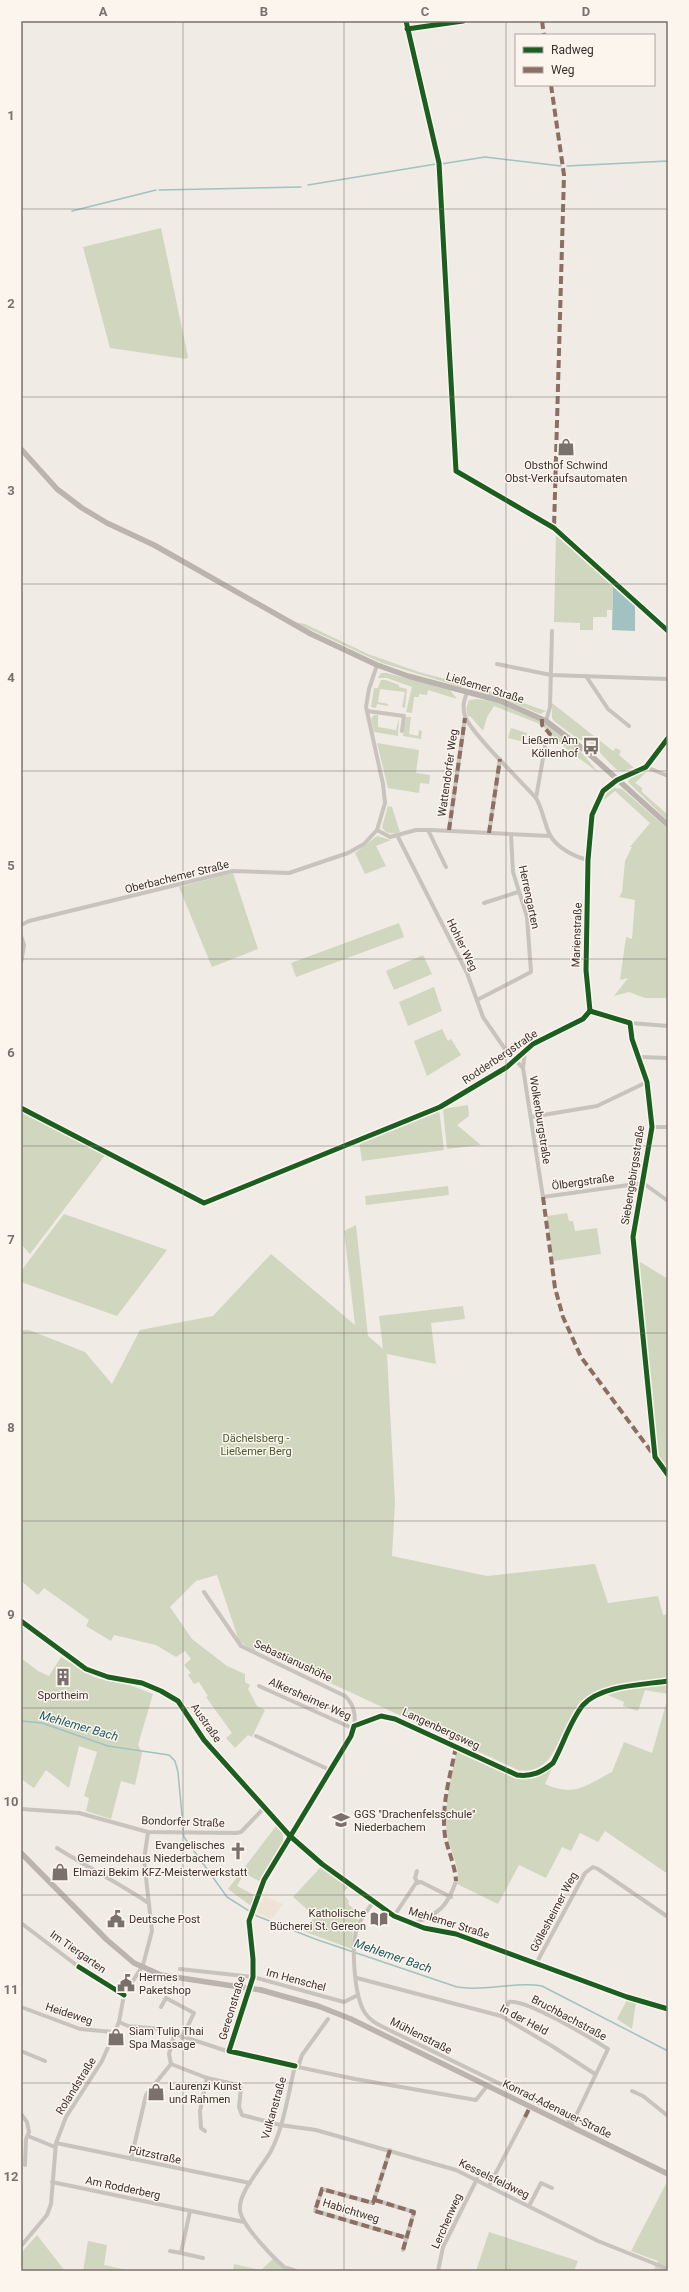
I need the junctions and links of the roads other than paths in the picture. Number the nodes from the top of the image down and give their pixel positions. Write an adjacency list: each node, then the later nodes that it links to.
1 (21, 450): 4 (street, Ließemer Straße)
2 (552, 630): 5 (street)
3 (497, 664): 5 (street)
4 (377, 665): 8 (street, Ließemer Straße); 9 (street, Oberbachemer Straße)
5 (551, 675): 6 (street); 11 (street)
6 (586, 676): 7 (street); 12 (street)
7 (668, 679)
8 (467, 692): 10 (street); 11 (street, Ließemer Straße)
9 (367, 711): 13 (street); 22 (street, Oberbachemer Straße)
10 (465, 718): 16 (street); 24 (street, Wattendorfer Weg)
11 (546, 721): 19 (street, Ließemer Straße)
12 (629, 726)
13 (402, 730)
14 (668, 738): 17 (street)
15 (546, 741): 20 (street)
16 (500, 759): 20 (street); 25 (street)
17 (646, 767): 18 (street); 19 (street, Marienstraße)
18 (668, 776)
19 (617, 780): 21 (street, Ließemer Straße); 29 (street, Marienstraße)
20 (536, 798): 28 (street)
21 (668, 825)
22 (377, 830): 26 (street); 33 (street, Oberbachemer Straße)
23 (428, 830): 24 (street); 26 (street); 30 (street)
24 (449, 830): 25 (street)
25 (489, 833): 27 (street)
26 (397, 835): 36 (street, Hohler Weg)
27 (511, 835): 28 (street); 31 (street, Herrengarten)
28 (550, 836): 29 (street)
29 (588, 860): 37 (street, Marienstraße)
30 (446, 867)
31 (518, 892): 32 (street); 36 (street, Herrengarten)
32 (484, 903)
33 (21, 926)
34 (21, 936): 35 (street)
35 (21, 963)
36 (477, 1000): 43 (street, Hohler Weg)
37 (590, 1011): 38 (street); 40 (street, Rodderbergstraße)
38 (630, 1023): 39 (street); 41 (street, Siebengebirgsstraße)
39 (668, 1026)
40 (525, 1051): 43 (street, Rodderbergstraße); 44 (street, Wolkenburgstraße)
41 (640, 1057): 42 (street); 45 (street, Siebengebirgsstraße)
42 (668, 1058)
43 (513, 1061): 44 (street, Wolkenburgstraße); 46 (street, Rodderbergstraße)
44 (523, 1068): 47 (street, Wolkenburgstraße)
45 (647, 1082): 47 (street); 48 (street, Siebengebirgsstraße)
46 (440, 1107)
47 (531, 1117): 51 (street, Wolkenburgstraße)
48 (652, 1127): 49 (street); 50 (street, Siebengebirgsstraße)
49 (668, 1127)
50 (643, 1183): 51 (street, Ölbergstraße); 52 (street); 53 (street, Siebengebirgsstraße)
51 (543, 1197)
52 (668, 1201)
53 (633, 1237)
54 (204, 1592): 58 (street, Sebastianushöhe)
55 (21, 1621): 61 (street, Austraße)
56 (259, 1686): 58 (street, Alkersheimer Weg)
57 (572, 1726): 58 (street, Langenbergsweg)
58 (354, 1728): 60 (street)
59 (256, 1736): 60 (street)
60 (330, 1770): 64 (street)
61 (264, 1808): 63 (street, Bondorfer Straße); 64 (street, Austraße)
62 (21, 1809): 63 (street, Bondorfer Straße)
63 (148, 1832): 71 (street)
64 (290, 1836): 72 (street, Mehlemer Straße); 81 (street, Gereonstraße)
65 (57, 1848): 71 (street)
66 (21, 1854): 79 (street)
67 (417, 1872): 69 (street)
68 (456, 1881): 70 (street)
69 (418, 1883): 70 (street); 73 (street)
70 (451, 1897): 76 (street)
71 (147, 1902): 79 (street)
72 (373, 1902): 73 (street, Mehlemer Straße); 82 (street, Mühlenstraße)
73 (394, 1916): 76 (street, Mehlemer Straße)
74 (668, 1917): 77 (street, Göllesheimer Weg)
75 (21, 1923): 78 (street, Im Tiergarten)
76 (413, 1924): 77 (street, Mehlemer Straße)
77 (537, 1962): 86 (street, Mehlemer Straße)
78 (80, 1967)
79 (142, 1968): 89 (street); 100 (street, bridge)
80 (180, 1969): 81 (street, Im Henschel)
81 (253, 1977): 83 (street, Im Henschel); 94 (street, Gereonstraße)
82 (357, 1978): 83 (street, Mühlenstraße); 87 (street, In der Held)
83 (358, 1995): 106 (street, Mühlenstraße)
84 (161, 2007): 92 (street)
85 (21, 2008): 90 (street, Heideweg)
86 (668, 2009)
87 (501, 2016): 98 (street, In der Held); 98 (street, Bruchbachstraße)
88 (328, 2019): 97 (street)
89 (119, 2022): 90 (street, Rolandstraße); 91 (street, Konrad-Adenauer-Straße)
90 (113, 2032): 109 (street, Rolandstraße)
91 (174, 2035): 92 (street, Konrad-Adenauer-Straße); 96 (street)
92 (182, 2038): 94 (street, Konrad-Adenauer-Straße)
93 (21, 2051): 95 (street)
94 (229, 2051): 97 (street, Konrad-Adenauer-Straße)
95 (45, 2061)
96 (171, 2064): 99 (street); 111 (street)
97 (297, 2067): 100 (street, Konrad-Adenauer-Straße); 105 (street, Vulkanstraße)
98 (595, 2074): 106 (street)
99 (208, 2078): 105 (street, Kesselsfeldweg); 107 (street)
100 (487, 2086): 106 (street, Konrad-Adenauer-Straße)
101 (632, 2091): 103 (street)
102 (21, 2114): 108 (street)
103 (668, 2116)
104 (525, 2117): 117 (street)
105 (280, 2125): 110 (street, Kesselsfeldweg); 116 (street, Vulkanstraße)
106 (571, 2126): 113 (street, Konrad-Adenauer-Straße)
107 (205, 2131)
108 (28, 2136): 109 (street, Pützstraße); 112 (street)
109 (56, 2145): 111 (street, Pützstraße); 115 (street, Rolandstraße)
110 (390, 2150): 114 (street, Kesselsfeldweg); 119 (street)
111 (131, 2159): 116 (street, Pützstraße)
112 (25, 2165)
113 (668, 2174)
114 (477, 2179): 117 (street, Kesselsfeldweg); 133 (street, Lerchenweg)
115 (52, 2182): 121 (street, Am Rodderberg); 124 (street, Rolandstraße)
116 (250, 2183): 122 (street, Vulkanstraße)
117 (489, 2186): 120 (street, Kesselsfeldweg)
118 (552, 2188): 120 (street)
119 (374, 2201): 123 (street); 123 (street, Habichtweg)
120 (529, 2206): 130 (street, Kesselsfeldweg)
121 (190, 2211): 122 (street, Am Rodderberg); 127 (street)
122 (244, 2222): 129 (street)
123 (407, 2238): 125 (street)
124 (21, 2246)
125 (403, 2250)
126 (170, 2251): 127 (street)
127 (181, 2253): 128 (street)
128 (203, 2258)
129 (285, 2268): 131 (street); 132 (street)
130 (668, 2269)
131 (288, 2271)
132 (296, 2271)
133 (438, 2271)

